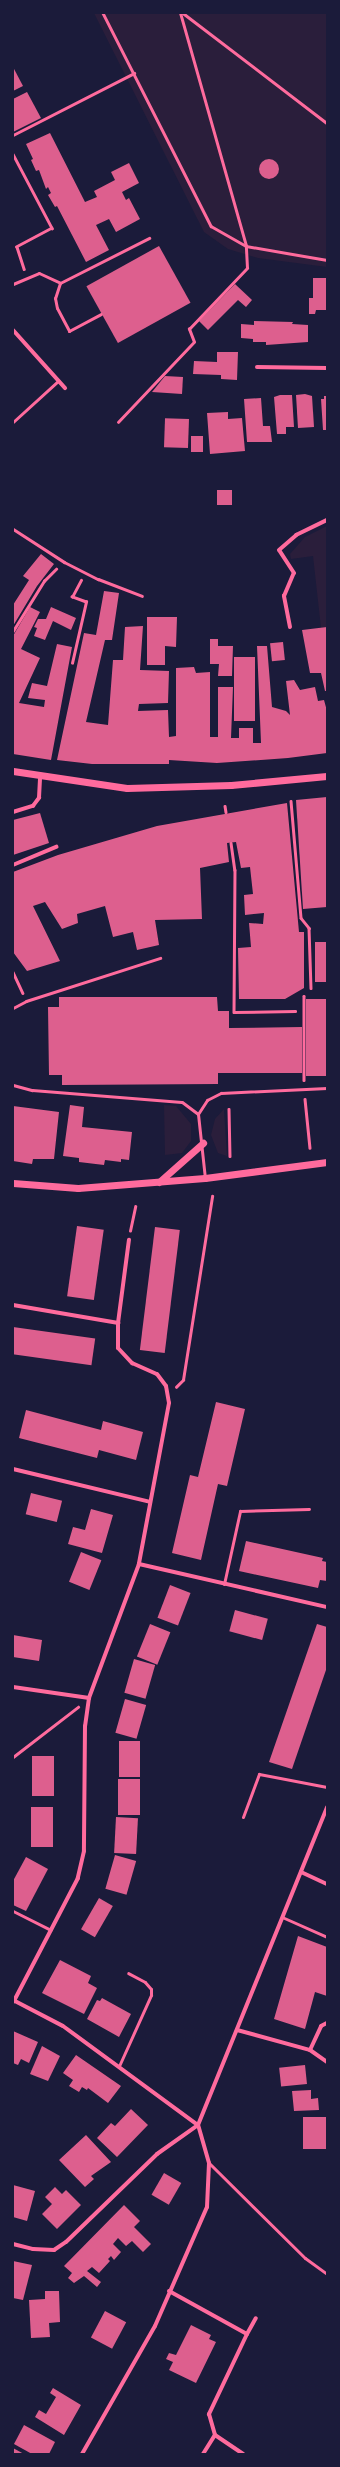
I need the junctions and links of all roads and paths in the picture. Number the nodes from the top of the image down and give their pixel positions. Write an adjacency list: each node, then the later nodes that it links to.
1 (103, 13): 4 (path)
2 (180, 13): 9 (path)
3 (183, 13): 5 (path)
4 (134, 73): 6 (path); 9 (path)
5 (327, 123)
6 (13, 135)
7 (13, 154): 11 (path)
8 (149, 238): 12 (lane)
9 (246, 246): 10 (path); 21 (path)
10 (327, 260)
11 (28, 276): 12 (lane); 13 (lane)
12 (60, 283): 14 (lane)
13 (13, 284)
14 (101, 314)
15 (13, 330): 18 (street)
16 (257, 368): 17 (street)
17 (327, 368)
18 (58, 381): 19 (street); 20 (lane)
19 (65, 388)
20 (13, 422)
21 (118, 422)
22 (327, 520): 27 (street)
23 (13, 529): 24 (lane)
24 (64, 562): 25 (lane); 28 (path)
25 (84, 572): 26 (lane); 29 (path)
26 (142, 596)
27 (290, 627)
28 (13, 631)
29 (72, 663)
30 (13, 771): 31 (street)
31 (40, 776): 32 (street); 35 (street)
32 (327, 776)
33 (292, 801): 42 (path)
34 (225, 806): 36 (path)
35 (13, 812)
36 (226, 812)
37 (231, 843): 46 (path)
38 (56, 846): 39 (street)
39 (13, 865)
40 (160, 958): 44 (lane)
41 (13, 972): 44 (path)
42 (311, 988)
43 (304, 996): 48 (path)
44 (26, 1001): 45 (lane)
45 (13, 1008)
46 (295, 1011)
47 (13, 1085): 51 (lane)
48 (304, 1087): 49 (lane); 51 (lane); 53 (path)
49 (327, 1088)
50 (229, 1109): 54 (path)
51 (198, 1114): 52 (lane)
52 (202, 1143): 56 (lane); 57 (street)
53 (310, 1148)
54 (230, 1156)
55 (327, 1162): 56 (street)
56 (205, 1178): 57 (street)
57 (158, 1182): 58 (street)
58 (13, 1183)
59 (212, 1196): 64 (path)
60 (135, 1207): 61 (path)
61 (129, 1240): 63 (street)
62 (13, 1305): 63 (street)
63 (118, 1323): 64 (street)
64 (168, 1396): 66 (street)
65 (13, 1469): 66 (street)
66 (150, 1502): 68 (street)
67 (309, 1509): 69 (lane)
68 (139, 1564): 69 (street); 72 (street)
69 (224, 1584): 70 (street)
70 (327, 1607)
71 (13, 1687): 72 (street)
72 (89, 1698): 73 (path); 81 (street)
73 (13, 1757)
74 (327, 1787): 76 (lane)
75 (327, 1807): 77 (street)
76 (243, 1817)
77 (301, 1872): 78 (street); 80 (street)
78 (327, 1884)
79 (13, 1911): 81 (lane)
80 (282, 1917): 82 (lane); 86 (street)
81 (51, 1930): 84 (street)
82 (327, 1937)
83 (128, 1973): 89 (lane)
84 (14, 2000): 89 (street)
85 (327, 2022): 87 (street)
86 (237, 2030): 87 (street); 90 (street)
87 (310, 2050): 88 (street)
88 (327, 2062)
89 (119, 2066): 90 (street)
90 (198, 2125): 91 (street); 92 (street)
91 (209, 2163): 93 (lane); 94 (street)
92 (13, 2244)
93 (327, 2274)
94 (169, 2291): 96 (street); 98 (street)
95 (256, 2318): 96 (street)
96 (247, 2334): 97 (street)
97 (215, 2435): 99 (street); 100 (street)
98 (82, 2454)
99 (203, 2454)
100 (243, 2454)

